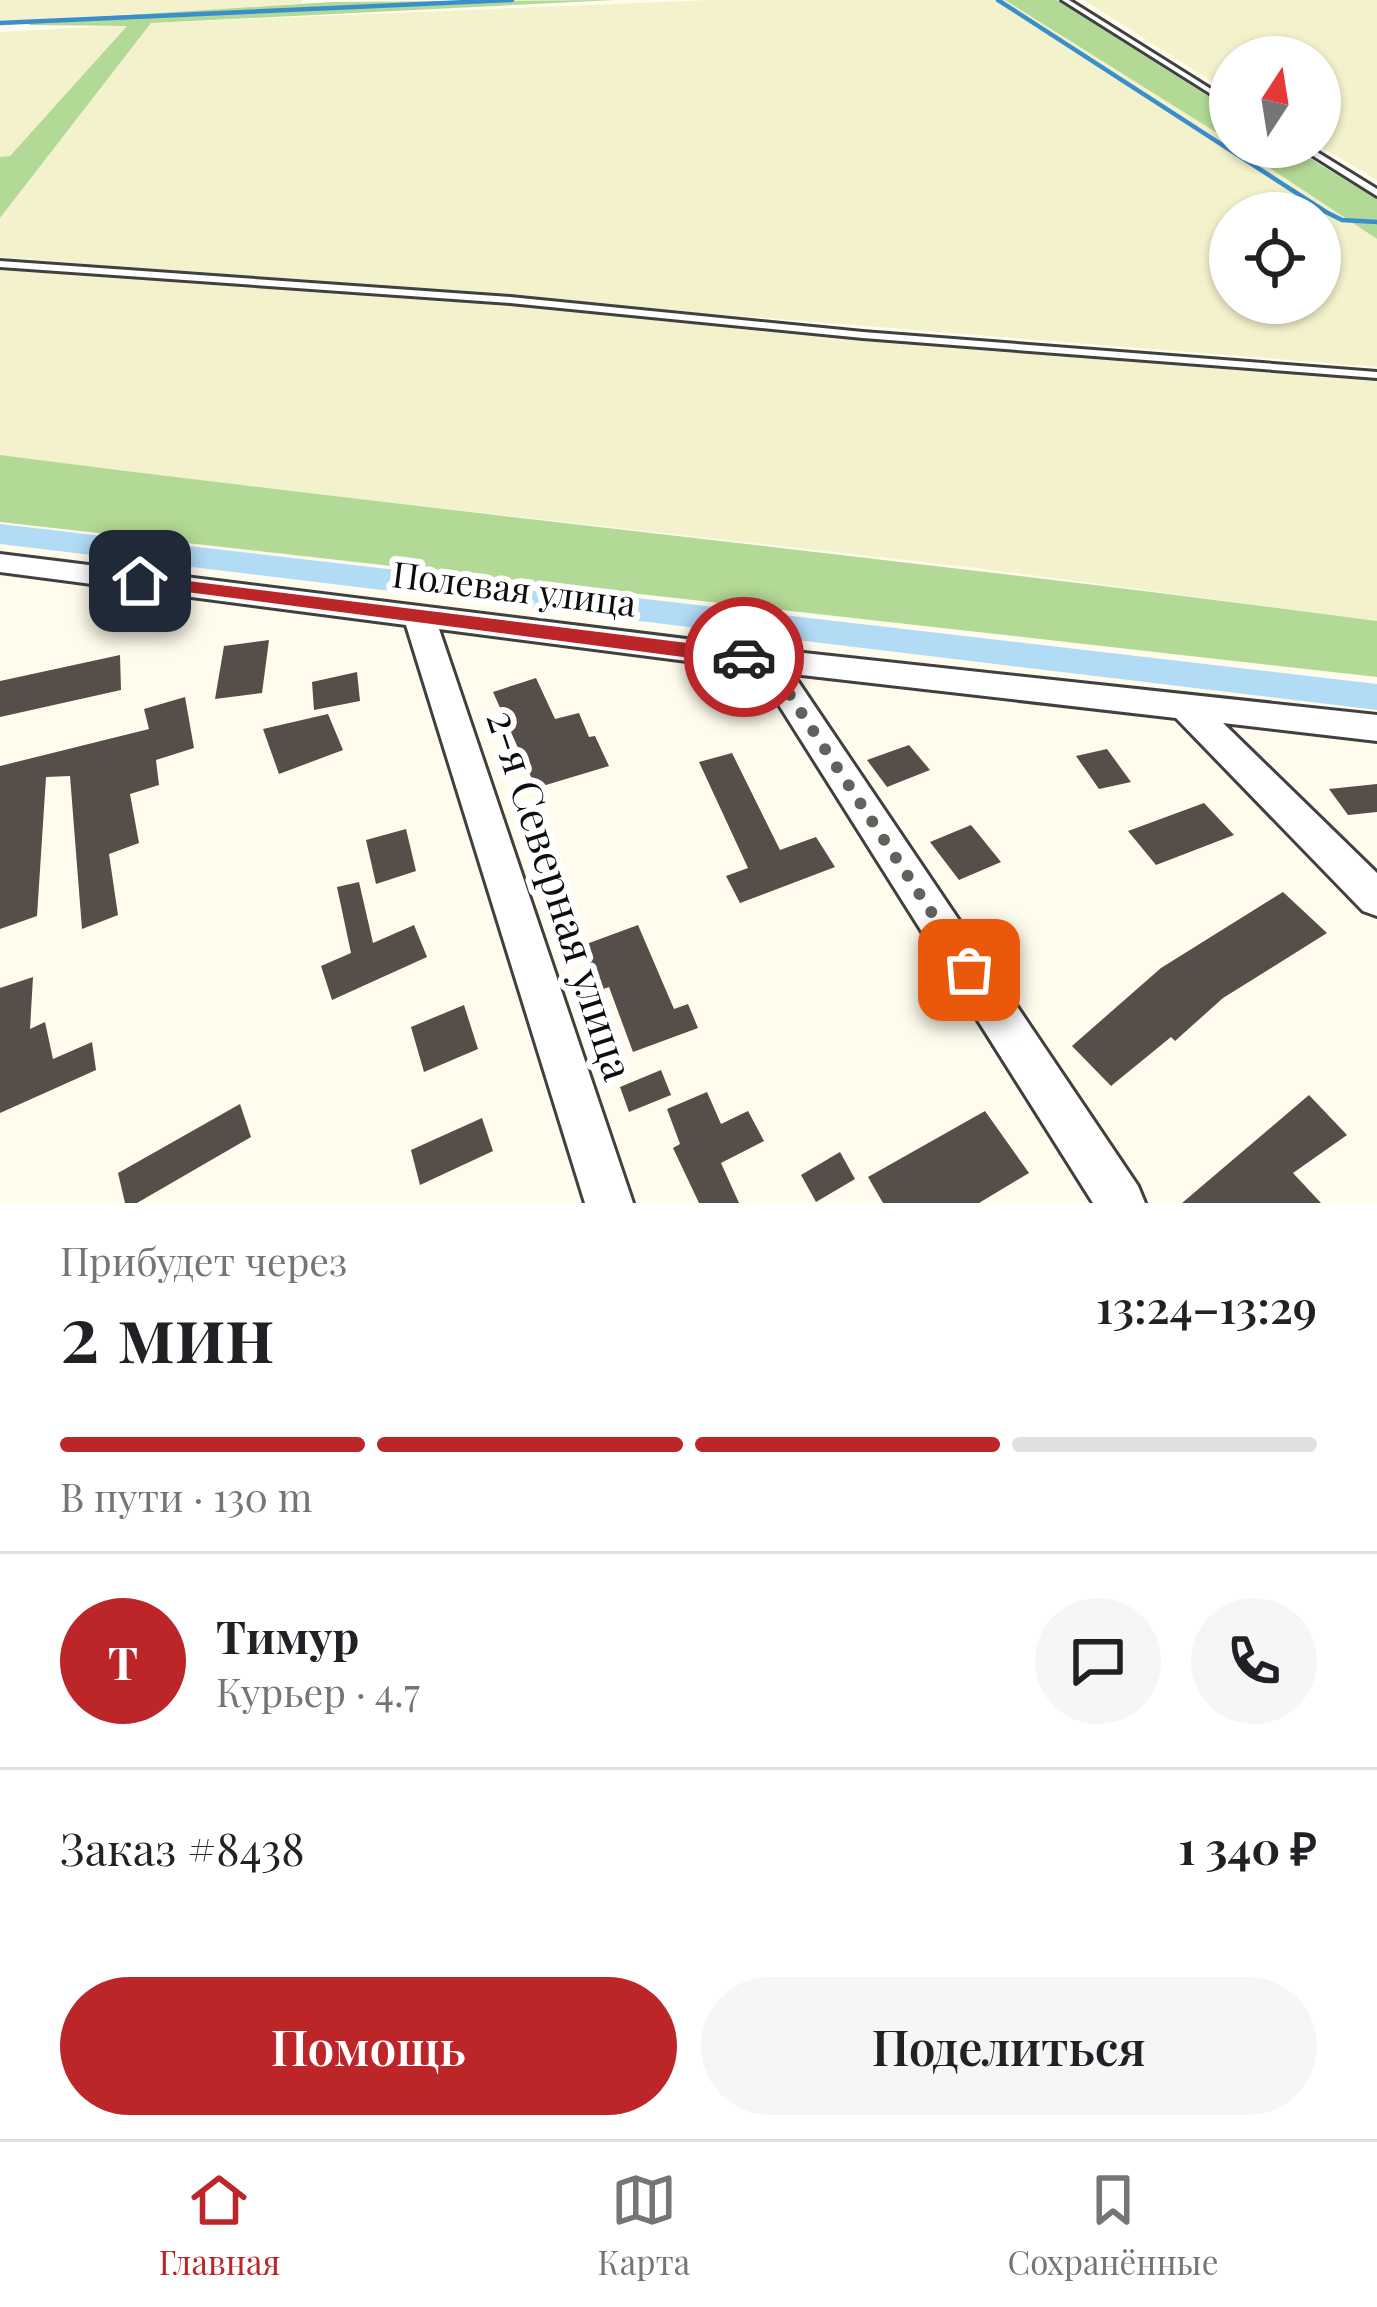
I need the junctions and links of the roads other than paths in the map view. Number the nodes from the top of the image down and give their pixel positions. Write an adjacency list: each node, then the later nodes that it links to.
1 (1065, 0): 2 (lane)
2 (1209, 91)
3 (1336, 168): 4 (lane)
4 (1377, 194)
5 (0, 264): 6 (lane)
6 (1377, 376)
7 (0, 563): 8 (street, Полевая улица)
8 (419, 616): 9 (street, Полевая улица); 13 (street, 2-я Северная улица)
9 (767, 660): 10 (street, Полевая улица); 14 (street)
10 (1186, 707): 11 (street, Полевая улица); 12 (street)
11 (1377, 728)
12 (1377, 899)
13 (609, 1203)
14 (1121, 1203)

